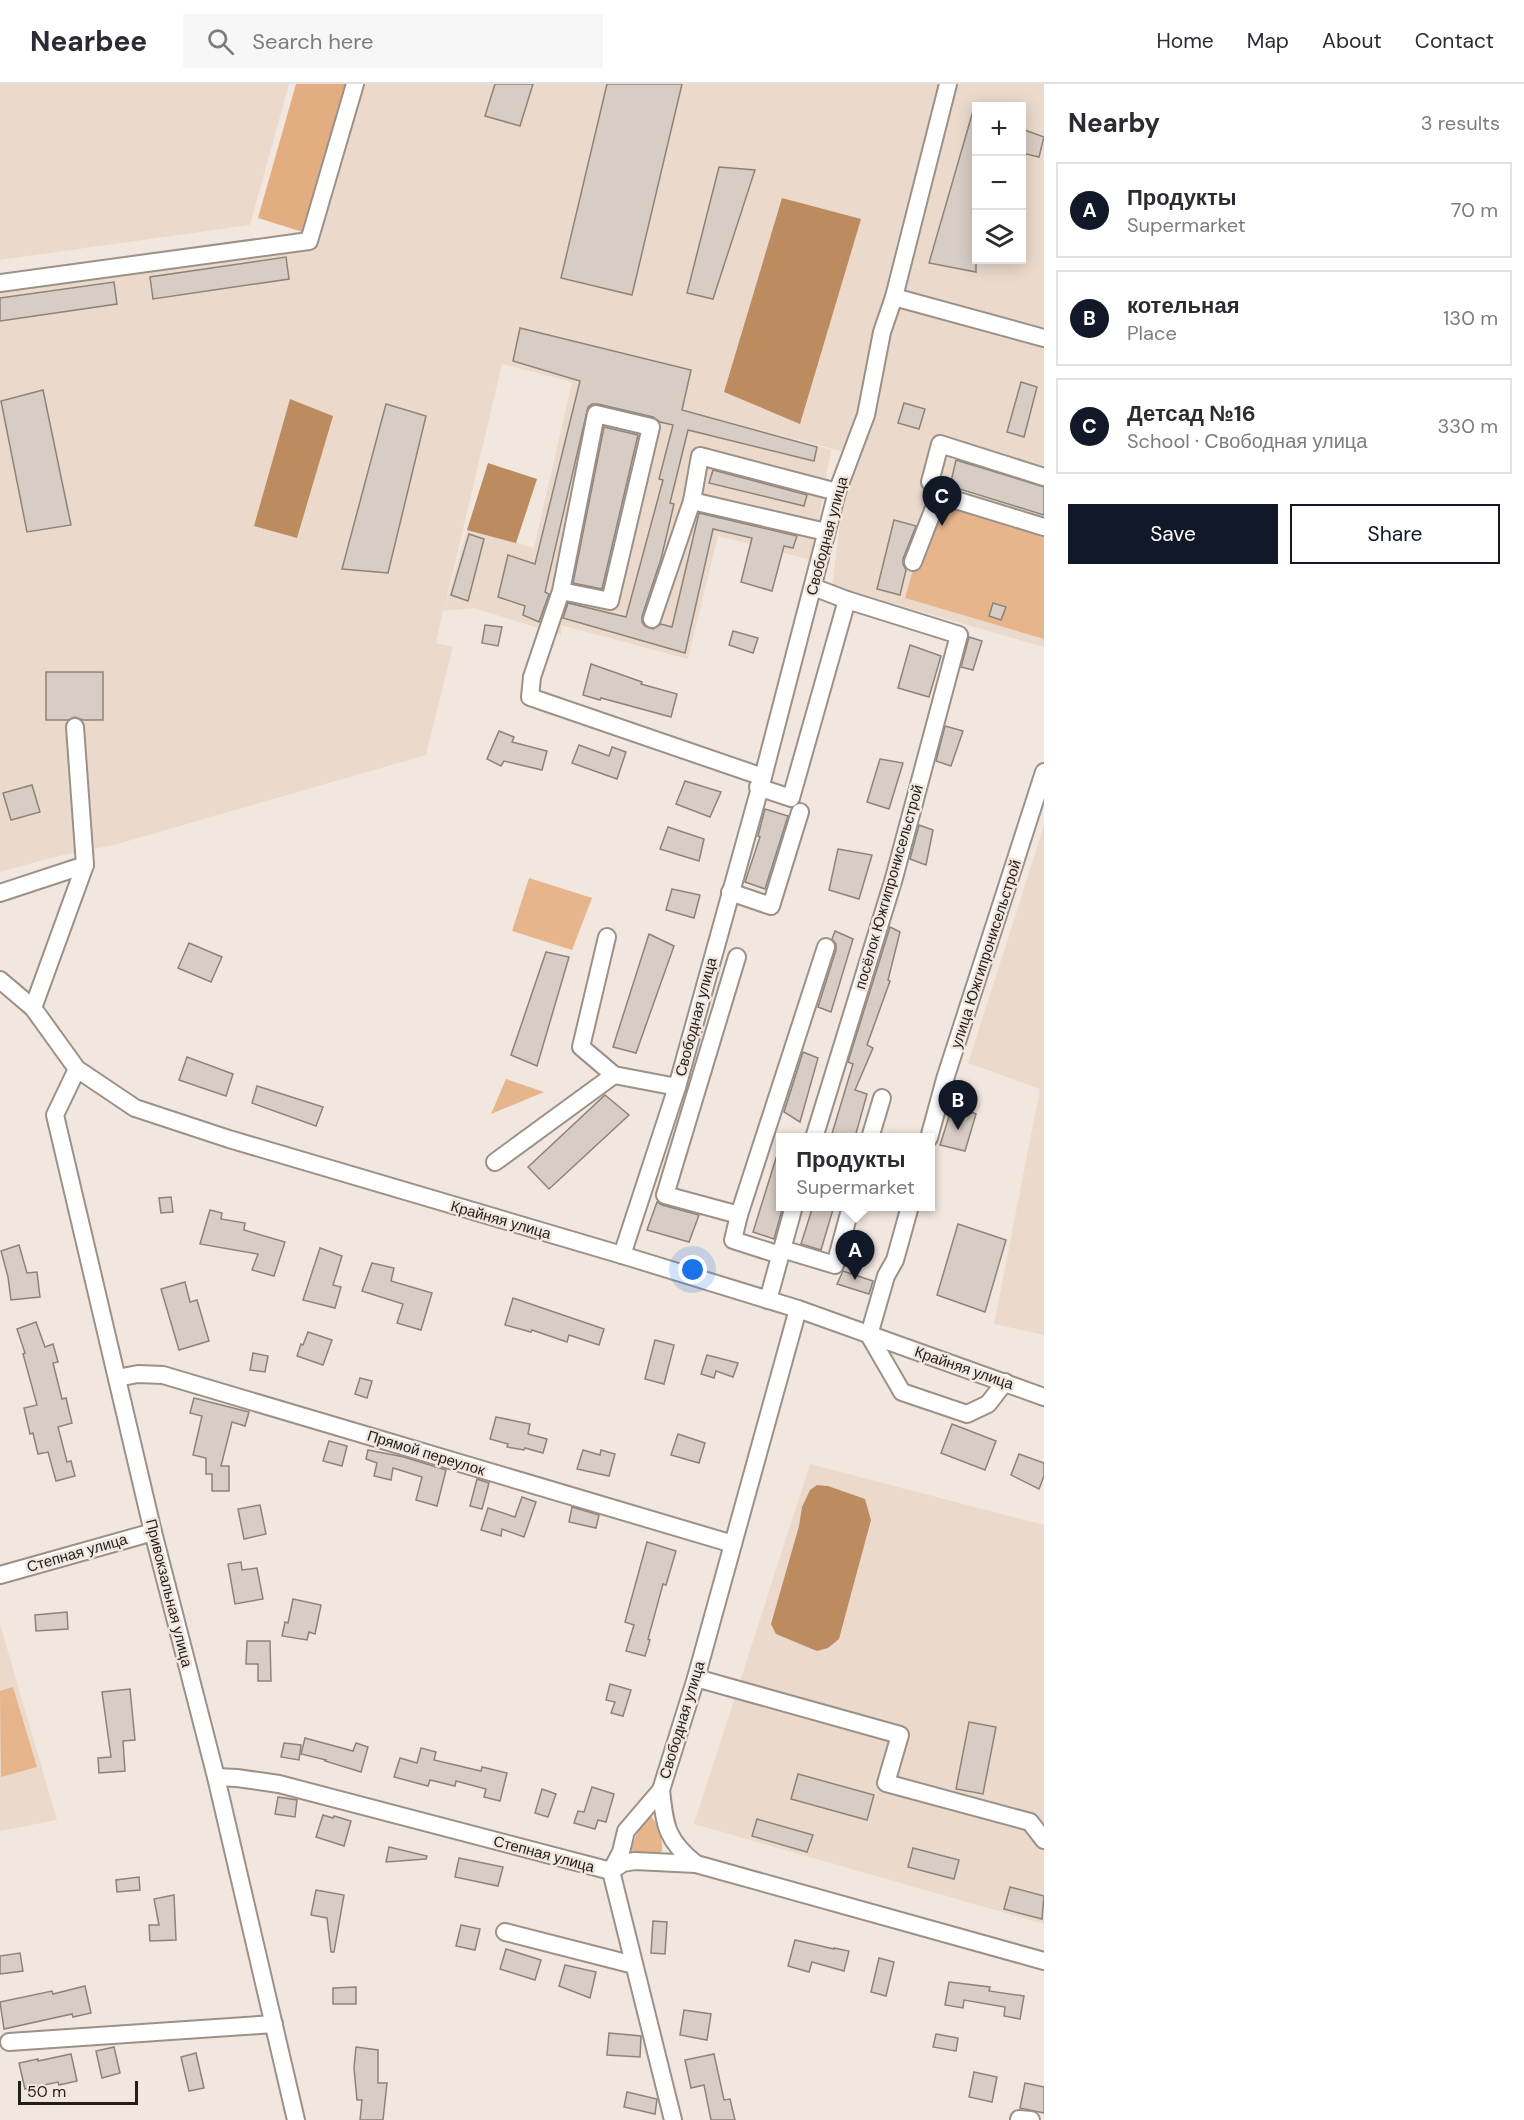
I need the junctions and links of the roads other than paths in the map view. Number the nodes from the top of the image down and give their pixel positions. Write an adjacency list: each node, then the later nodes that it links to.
1 (355, 84): 3 (street)
2 (948, 84): 4 (street, Свободная улица)
3 (0, 283)
4 (894, 297): 5 (street); 7 (street, Свободная улица)
5 (1044, 338)
6 (1044, 477): 8 (street)
7 (837, 492): 9 (street); 11 (street, Свободная улица)
8 (939, 495): 10 (street); 12 (street)
9 (692, 501): 11 (street); 16 (street)
10 (1044, 527)
11 (826, 532): 13 (street, Свободная улица)
12 (913, 562)
13 (813, 587): 15 (street); 19 (street, Свободная улица)
14 (561, 591): 14 (street); 19 (street)
15 (847, 600): 19 (street); 33 (street, посёлок Южгипронисельстрой)
16 (652, 619)
17 (75, 728): 21 (street)
18 (1044, 772): 35 (street, улица Южгипронисельстрой)
19 (760, 782): 22 (street, Свободная улица)
20 (800, 812): 22 (street)
21 (85, 864): 23 (street); 28 (street)
22 (730, 892): 31 (street, Свободная улица)
23 (0, 893)
24 (607, 937): 30 (street)
25 (826, 947): 40 (street)
26 (737, 957): 40 (street)
27 (0, 980): 28 (street, Крайняя улица)
28 (33, 1008): 29 (street, Крайняя улица)
29 (78, 1069): 42 (street, Крайняя улица); 46 (street, Привокзальная улица)
30 (614, 1075): 31 (street); 36 (street)
31 (677, 1087): 42 (street, Свободная улица)
32 (882, 1098): 34 (street)
33 (815, 1133)
34 (871, 1133)
35 (930, 1133)
36 (495, 1162)
37 (793, 1211): 41 (street)
38 (849, 1211): 41 (street)
39 (909, 1211): 45 (street)
40 (739, 1215): 41 (street)
41 (781, 1252): 43 (street)
42 (622, 1255): 43 (street, Крайняя улица)
43 (768, 1300): 44 (street, Крайняя улица)
44 (798, 1309): 45 (street, Крайняя улица); 50 (street, Свободная улица)
45 (868, 1335): 47 (street, Крайняя улица); 47 (street)
46 (117, 1378): 49 (street, Привокзальная улица); 50 (street, Прямой переулок)
47 (1005, 1382): 48 (street, Крайняя улица)
48 (1044, 1397)
49 (153, 1532): 51 (street, Степная улица); 53 (street, Привокзальная улица)
50 (733, 1544): 52 (street, Свободная улица)
51 (0, 1575)
52 (696, 1677): 54 (street, Свободная улица); 55 (street)
53 (216, 1777): 57 (street, Степная улица); 61 (street, Привокзальная улица)
54 (661, 1790): 56 (street); 57 (street, Свободная улица)
55 (1044, 1840)
56 (696, 1864): 57 (street, Степная улица); 59 (street, Степная улица)
57 (611, 1871): 60 (street)
58 (505, 1932): 60 (street)
59 (1043, 1959)
60 (634, 1965): 64 (street)
61 (274, 2024): 62 (street); 63 (street, Привокзальная улица)
62 (9, 2042)
63 (296, 2120)
64 (673, 2120)

